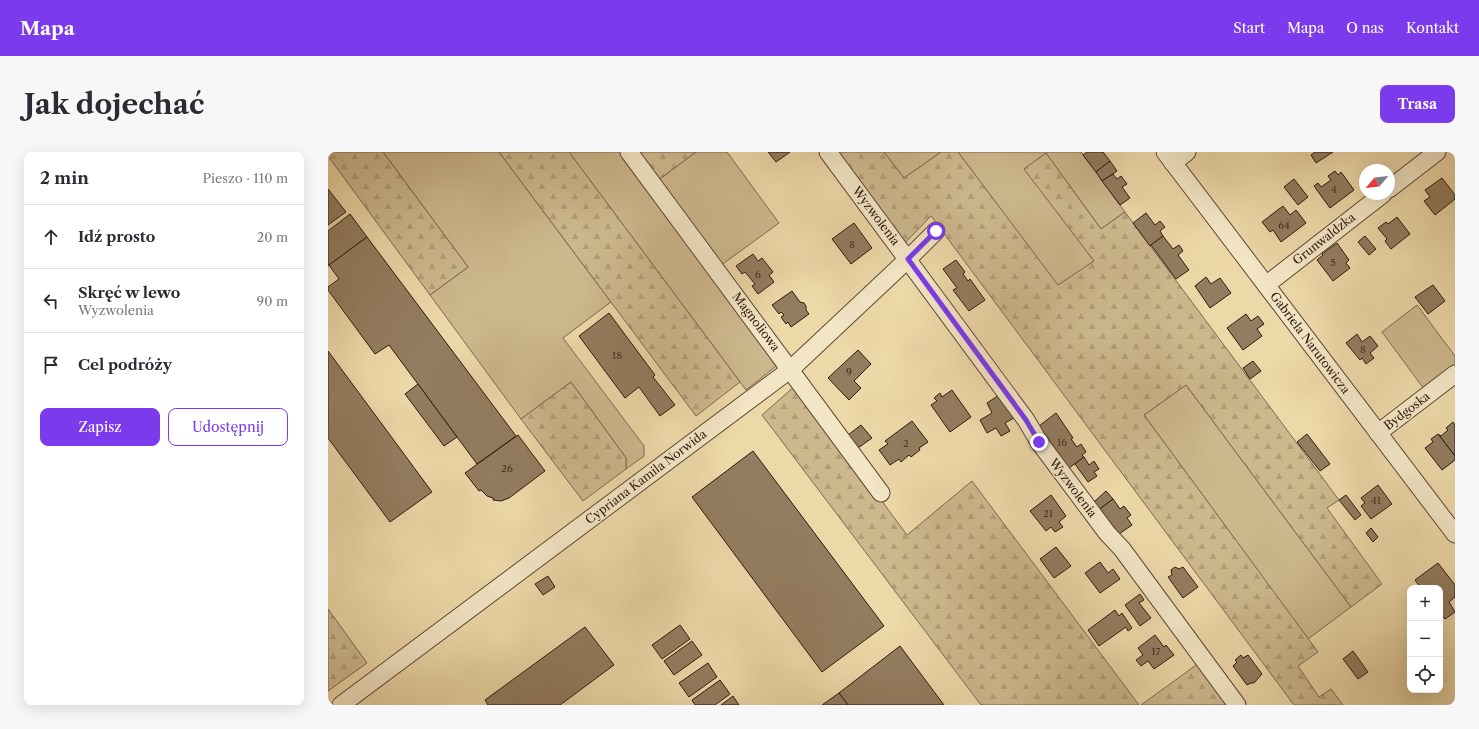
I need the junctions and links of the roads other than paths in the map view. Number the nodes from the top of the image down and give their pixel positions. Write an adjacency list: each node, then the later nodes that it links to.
1 (629, 152): 11 (street, Magnoliowa)
2 (828, 152): 9 (street, Wyzwolenia)
3 (1188, 152): 5 (street)
4 (1437, 152): 6 (street)
5 (1169, 158): 10 (street, Gabriela Narutowicza)
6 (1395, 184)
7 (1375, 200): 10 (street, Grunwaldzka)
8 (936, 231): 9 (street, Cypriana Kamila Norwida)
9 (908, 259): 11 (street, Cypriana Kamila Norwida); 17 (street, Wyzwolenia)
10 (1266, 285): 13 (street, Gabriela Narutowicza)
11 (791, 369): 14 (street, Magnoliowa); 16 (street, Cypriana Kamila Norwida)
12 (1455, 374): 13 (street, Bydgoska)
13 (1378, 433): 15 (street, Gabriela Narutowicza)
14 (881, 493)
15 (1455, 534)
16 (341, 705)
17 (1237, 705)

